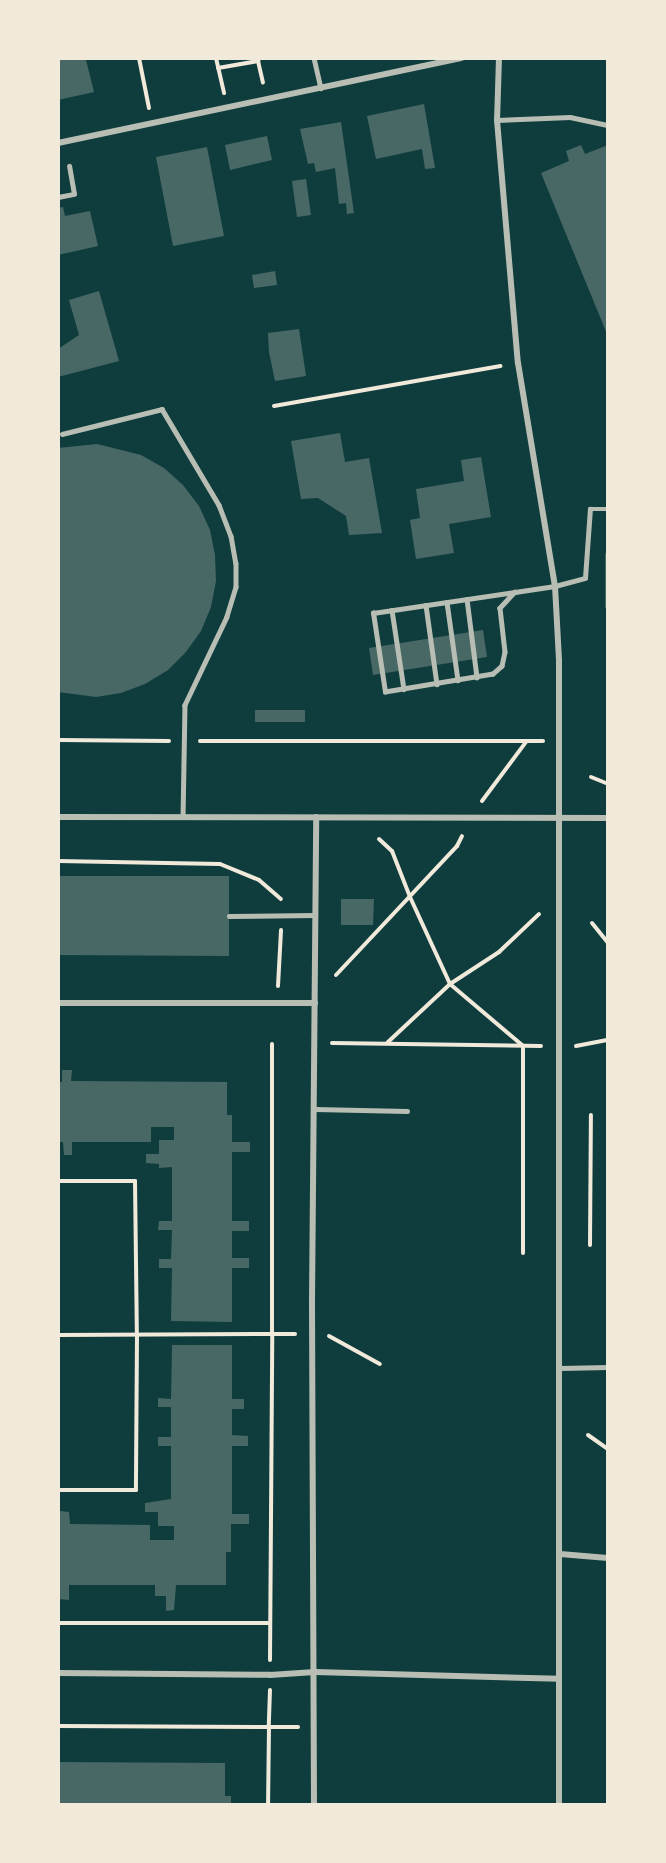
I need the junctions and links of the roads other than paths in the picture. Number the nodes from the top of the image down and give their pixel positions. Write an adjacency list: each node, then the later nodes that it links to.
1 (314, 58): 4 (lane)
2 (461, 58): 4 (street)
3 (500, 58): 5 (street)
4 (321, 88): 7 (street)
5 (497, 120): 6 (lane); 12 (street)
6 (608, 124)
7 (58, 143)
8 (69, 166): 9 (lane)
9 (58, 197)
10 (62, 434): 24 (lane)
11 (608, 509): 12 (lane)
12 (555, 586): 13 (lane); 23 (street)
13 (515, 592): 14 (lane); 18 (lane)
14 (467, 599): 15 (lane); 18 (lane)
15 (447, 602): 16 (lane); 19 (lane)
16 (426, 605): 17 (lane); 20 (lane)
17 (392, 610): 21 (lane); 21 (lane)
18 (477, 677): 19 (lane)
19 (458, 680): 20 (lane)
20 (437, 684): 21 (lane)
21 (404, 689)
22 (58, 816): 24 (street)
23 (559, 816): 25 (street); 26 (street); 34 (street)
24 (183, 817): 25 (street)
25 (316, 817): 27 (street)
26 (608, 818)
27 (315, 915): 28 (lane); 30 (street)
28 (229, 916)
29 (58, 1003): 30 (street)
30 (315, 1003): 31 (street)
31 (315, 1109): 32 (lane); 37 (street)
32 (407, 1111)
33 (608, 1367): 34 (lane)
34 (561, 1368): 35 (street)
35 (560, 1554): 36 (street); 39 (street)
36 (608, 1558)
37 (315, 1672): 38 (street); 39 (street); 40 (street)
38 (58, 1673)
39 (559, 1679): 41 (street)
40 (314, 1804)
41 (559, 1804)

